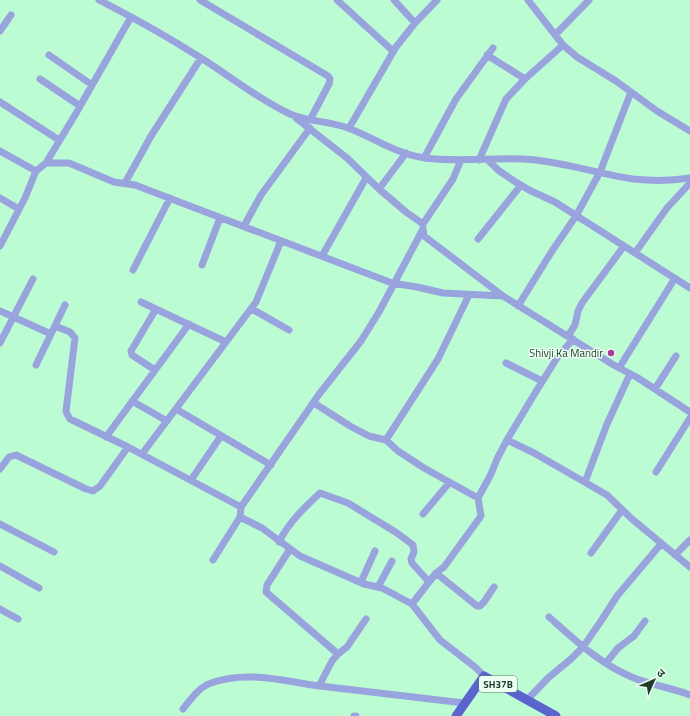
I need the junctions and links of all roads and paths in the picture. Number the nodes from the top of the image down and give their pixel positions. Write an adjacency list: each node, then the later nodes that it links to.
1 (99, 0): 9 (street)
2 (200, 0): 26 (street)
3 (338, 0): 15 (street)
4 (394, 0): 10 (street)
5 (436, 0): 10 (street)
6 (528, 0): 12 (street)
7 (589, 0): 12 (street)
8 (10, 15): 11 (street)
9 (131, 16): 18 (street); 21 (street)
10 (415, 23): 15 (street)
11 (0, 31)
12 (555, 35): 13 (street)
13 (563, 45): 20 (street); 22 (street)
14 (493, 48): 17 (street)
15 (393, 51): 28 (street)
16 (49, 55): 21 (street)
17 (487, 55): 20 (street); 33 (street)
18 (201, 58): 25 (street); 42 (street)
19 (40, 79): 24 (street)
20 (525, 79): 35 (street)
21 (92, 85): 24 (street)
22 (631, 92): 29 (street); 39 (street)
23 (0, 102): 30 (street)
24 (80, 106): 30 (street)
25 (290, 114): 26 (street); 27 (street)
26 (310, 120): 28 (street)
27 (310, 128): 40 (street); 51 (street)
28 (348, 128): 32 (street)
29 (690, 131)
30 (59, 140): 37 (street)
31 (0, 151): 38 (street)
32 (406, 153): 33 (street); 45 (street)
33 (424, 158): 34 (street)
34 (461, 160): 35 (street); 52 (street)
35 (480, 160): 36 (street)
36 (488, 160): 39 (street); 44 (street)
37 (46, 163): 38 (street); 42 (street)
38 (36, 171): 48 (street)
39 (600, 172): 41 (street); 49 (street)
40 (366, 178): 45 (street); 58 (street)
41 (690, 178)
42 (125, 183): 47 (street)
43 (690, 183): 57 (street)
44 (521, 185): 49 (street); 53 (street)
45 (379, 189): 52 (street)
46 (0, 198): 48 (street)
47 (170, 198): 50 (street); 60 (street)
48 (19, 209): 55 (street)
49 (576, 216): 56 (street); 69 (street)
50 (220, 218): 51 (street); 59 (street)
51 (244, 226): 54 (street)
52 (423, 227): 63 (street); 66 (street)
53 (478, 239)
54 (281, 240): 58 (street); 71 (street)
55 (0, 246)
56 (624, 246): 57 (street); 78 (street)
57 (635, 253): 61 (street)
58 (322, 256): 63 (street)
59 (202, 266)
60 (132, 270)
61 (675, 278): 64 (street); 84 (street)
62 (33, 279): 73 (street)
63 (394, 283): 65 (street); 90 (street)
64 (690, 288)
65 (468, 295): 66 (street); 97 (street)
66 (503, 296): 69 (street)
67 (141, 302): 70 (street)
68 (65, 305): 75 (street)
69 (518, 306): 78 (street)
70 (156, 309): 74 (street); 85 (street)
71 (252, 309): 76 (street); 79 (street)
72 (0, 311): 73 (street)
73 (13, 317): 77 (street); 80 (street)
74 (189, 324): 79 (street); 85 (street)
75 (55, 326): 77 (street); 96 (street)
76 (289, 330)
77 (51, 334): 83 (street)
78 (570, 338): 84 (street); 87 (street)
79 (226, 342): 91 (street)
80 (0, 343)
81 (676, 356): 88 (street)
82 (506, 363): 87 (street)
83 (36, 365)
84 (619, 368): 86 (street)
85 (155, 370): 89 (street)
86 (630, 374): 88 (street); 106 (street)
87 (542, 381): 98 (street)
88 (656, 389): 92 (street)
89 (132, 401): 94 (street); 96 (street)
90 (314, 403): 97 (street); 101 (street)
91 (176, 409): 94 (street); 95 (street)
92 (690, 412)
93 (690, 418): 103 (street)
94 (167, 421): 100 (street)
95 (221, 436): 101 (street); 104 (street)
96 (106, 437): 99 (street)
97 (386, 440): 105 (street)
98 (507, 440): 106 (street); 107 (street)
99 (128, 447): 100 (street); 102 (street)
100 (142, 454): 104 (street)
101 (270, 465): 108 (street)
102 (0, 469)
103 (656, 472)
104 (191, 480): 108 (street)
105 (449, 482): 107 (street); 110 (street)
106 (585, 482): 109 (street)
107 (478, 498): 125 (street)
108 (241, 507): 111 (street)
109 (622, 510): 115 (street); 119 (street)
110 (423, 514)
111 (240, 517): 114 (street); 121 (street)
112 (0, 524): 118 (street)
113 (690, 540): 120 (street)
114 (279, 542): 116 (street); 127 (street)
115 (661, 544): 120 (street); 137 (street)
116 (290, 549): 126 (street); 138 (street)
117 (375, 551): 126 (street)
118 (54, 552)
119 (591, 553)
120 (676, 555): 124 (street)
121 (213, 560)
122 (392, 561): 128 (street)
123 (0, 566): 129 (street)
124 (690, 568)
125 (436, 573): 127 (street); 130 (street)
126 (361, 582): 128 (street)
127 (429, 582): 131 (street)
128 (378, 587): 131 (street)
129 (39, 588)
130 (494, 588)
131 (412, 604): 140 (street)
132 (0, 609): 134 (street)
133 (549, 617): 137 (street)
134 (18, 619)
135 (366, 619): 138 (street)
136 (645, 621): 139 (street)
137 (583, 646): 139 (street); 143 (street)
138 (338, 654): 141 (street)
139 (606, 664): 142 (street)
140 (484, 676): 143 (main road, SH37B); 144 (main road, SH37B)
141 (319, 686): 144 (street); 145 (street)
142 (690, 695)
143 (527, 700): 147 (main road, SH37B)
144 (464, 703): 146 (main road, SH37B)
145 (183, 709)
146 (456, 716)
147 (556, 716)

